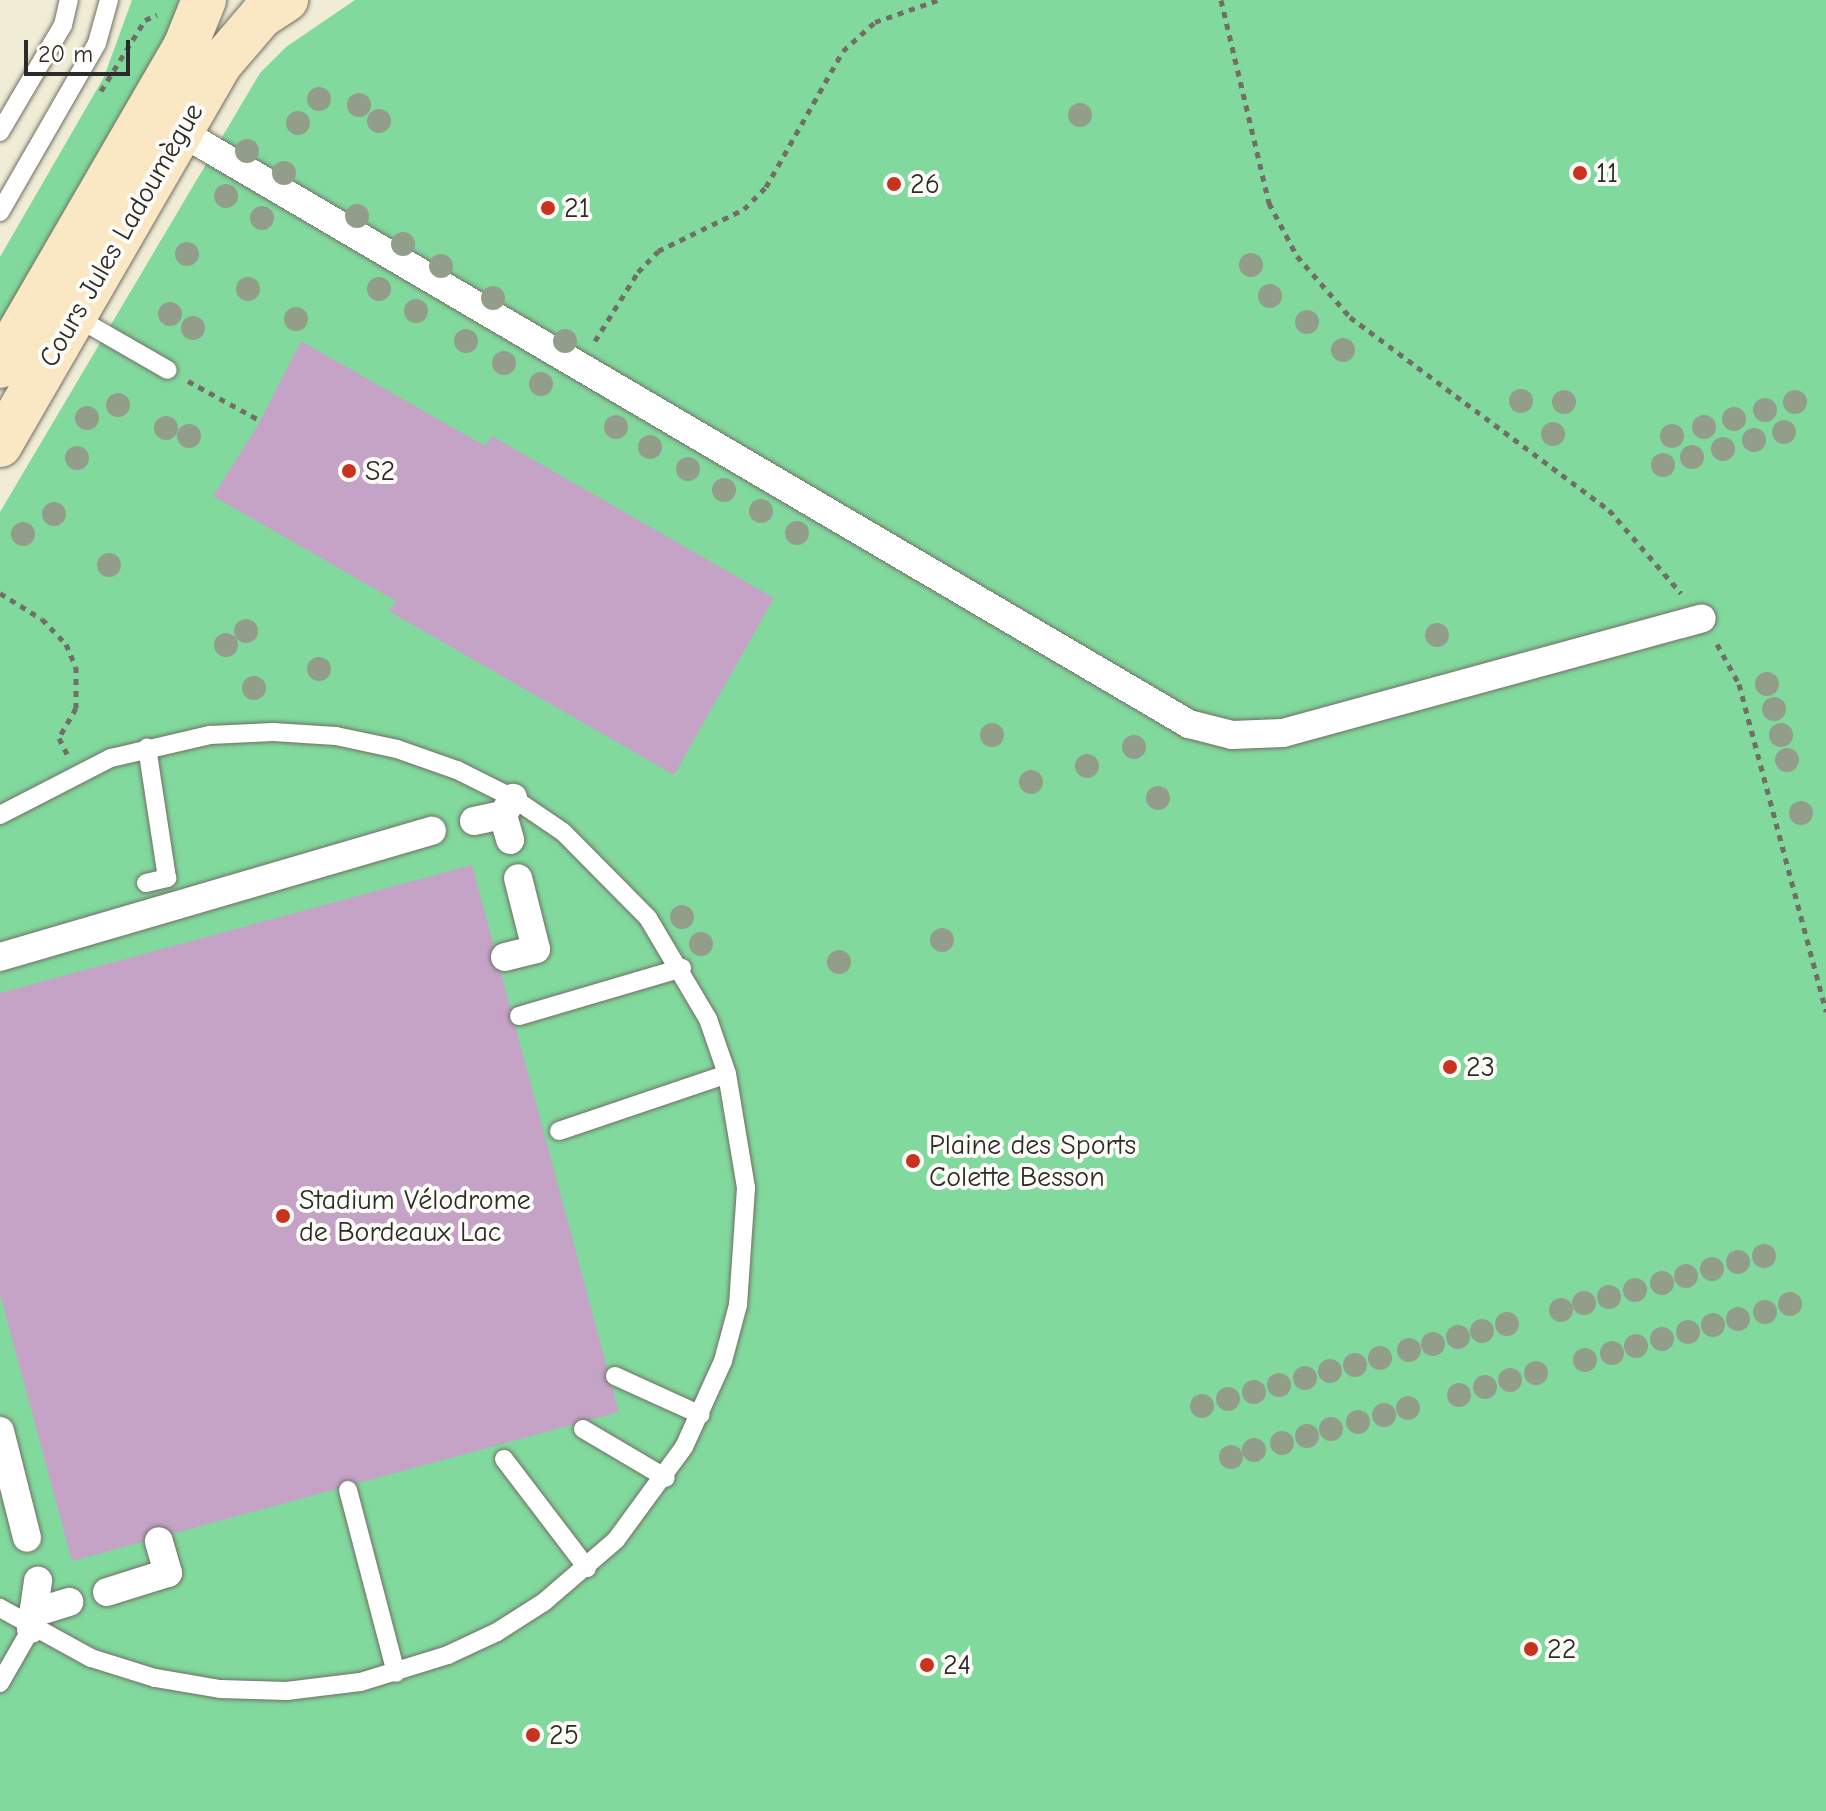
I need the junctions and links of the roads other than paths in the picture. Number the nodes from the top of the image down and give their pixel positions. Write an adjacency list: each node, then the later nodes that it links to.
1 (69, 0): 5 (lane)
2 (109, 0): 7 (lane)
3 (204, 0): 9 (main road, Cours Jules Ladoumègue)
4 (286, 0): 6 (main road, Cours Jules Ladoumègue)
5 (0, 132)
6 (181, 132): 8 (main road, Cours Jules Ladoumègue); 12 (street)
7 (0, 212)
8 (74, 316): 10 (lane); 11 (main road, Cours Jules Ladoumègue)
9 (0, 366)
10 (168, 370)
11 (0, 445)
12 (1702, 618)
13 (147, 748): 14 (lane); 15 (lane); 19 (lane)
14 (0, 815)
15 (508, 818): 16 (street); 22 (lane)
16 (474, 821)
17 (432, 831): 20 (street)
18 (518, 878): 21 (street)
19 (146, 883)
20 (0, 957)
21 (505, 957)
22 (682, 968): 23 (lane); 24 (lane)
23 (519, 1016)
24 (727, 1074): 25 (lane); 27 (lane)
25 (559, 1131)
26 (615, 1376): 27 (lane)
27 (701, 1415): 31 (lane)
28 (583, 1429): 31 (lane)
29 (0, 1431): 33 (street)
30 (504, 1459): 35 (lane)
31 (666, 1478): 35 (lane)
32 (348, 1490): 41 (lane)
33 (27, 1538)
34 (159, 1541): 37 (street)
35 (587, 1568): 41 (lane)
36 (38, 1581): 40 (street)
37 (107, 1592)
38 (69, 1602): 40 (street)
39 (0, 1608): 40 (lane)
40 (32, 1621): 41 (lane); 42 (lane)
41 (396, 1673)
42 (0, 1683)

